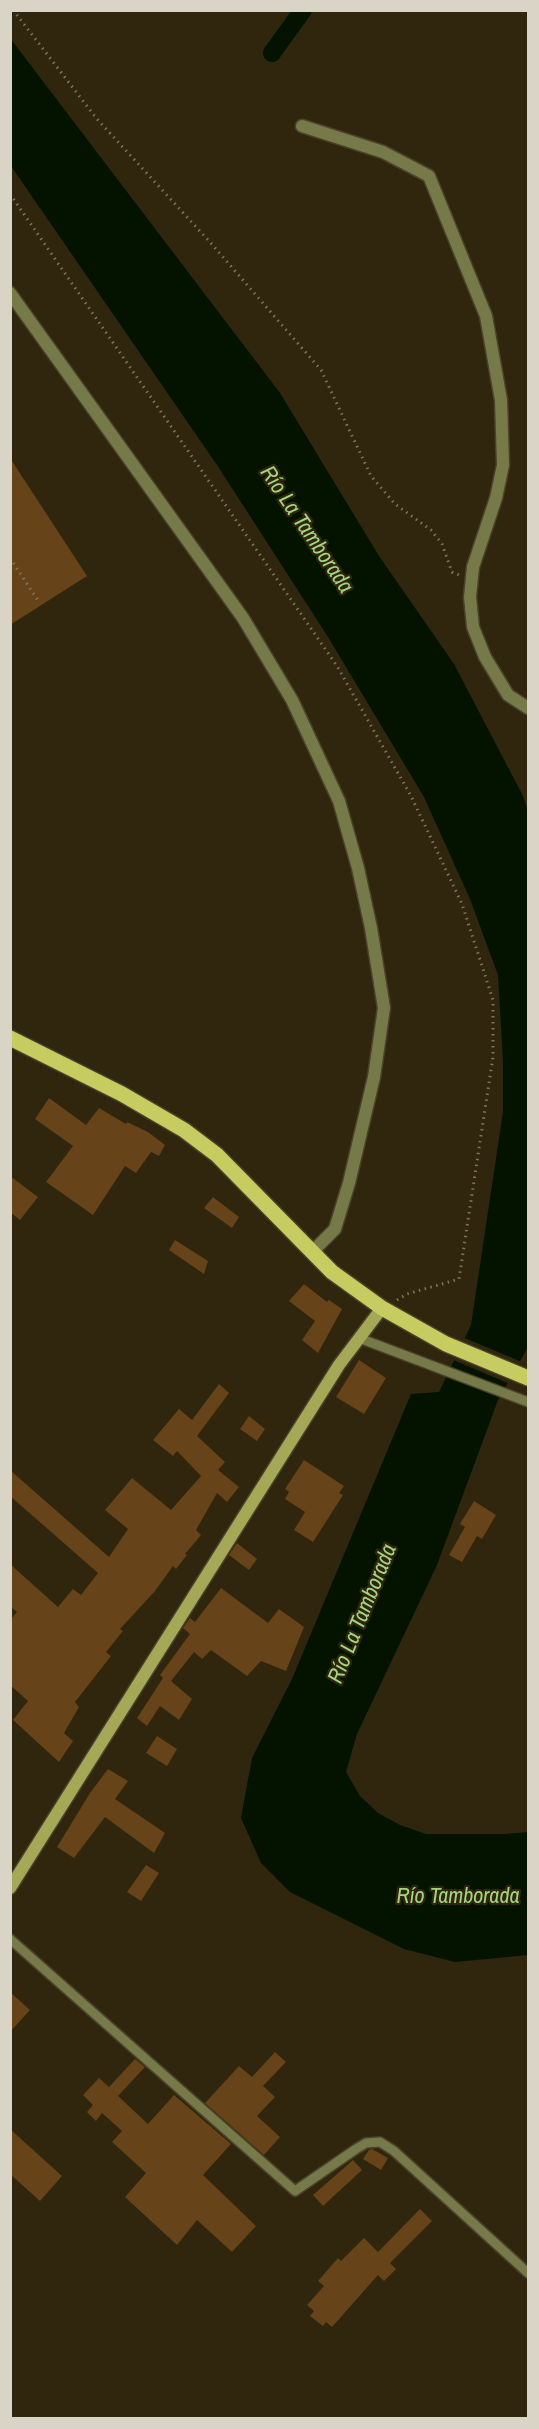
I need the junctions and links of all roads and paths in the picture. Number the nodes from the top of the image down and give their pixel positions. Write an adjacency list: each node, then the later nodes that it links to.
1 (13, 10): 5 (path)
2 (302, 126): 5 (street)
3 (10, 293): 9 (street)
4 (10, 558): 6 (path)
5 (472, 581): 7 (street)
6 (39, 602)
7 (528, 708)
8 (10, 1038): 9 (main road)
9 (312, 1252): 10 (main road)
10 (382, 1308): 11 (main road); 12 (main road)
11 (359, 1338): 13 (lane); 14 (main road)
12 (522, 1376)
13 (528, 1402)
14 (10, 1888)
15 (10, 1939): 16 (lane)
16 (528, 2273)

